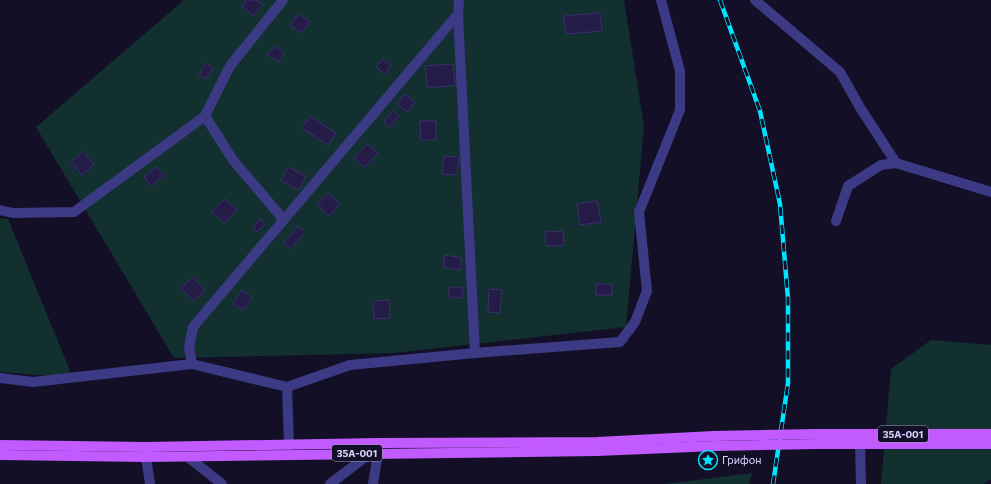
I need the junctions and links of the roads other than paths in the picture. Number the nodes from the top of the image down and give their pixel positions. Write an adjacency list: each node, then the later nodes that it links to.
1 (282, 0): 6 (lane)
2 (459, 0): 5 (lane)
3 (661, 0): 12 (lane)
4 (755, 0): 7 (lane)
5 (458, 14): 10 (lane); 12 (lane)
6 (204, 116): 9 (lane); 10 (lane)
7 (896, 163): 8 (lane); 11 (lane)
8 (991, 192)
9 (0, 210)
10 (284, 219): 13 (lane)
11 (836, 220)
12 (475, 353): 15 (lane)
13 (192, 364): 14 (lane); 15 (lane)
14 (0, 378)
15 (286, 387): 21 (lane)
16 (991, 434): 17 (main road, 35А-001)
17 (860, 440): 18 (main road, 35А-001, bridge); 19 (main road, 35А-001); 30 (lane)
18 (714, 441): 21 (main road, 35А-001); 22 (main road, 35А-001)
19 (991, 444)
20 (0, 445): 21 (main road, 35А-001)
21 (289, 450): 22 (main road, 35А-001); 25 (main road, 35А-001)
22 (378, 453): 28 (lane); 29 (lane)
23 (0, 455): 24 (main road, 35А-001)
24 (146, 457): 25 (main road, 35А-001); 26 (lane)
25 (188, 457): 27 (lane)
26 (150, 484)
27 (222, 484)
28 (330, 484)
29 (373, 484)
30 (861, 484)

